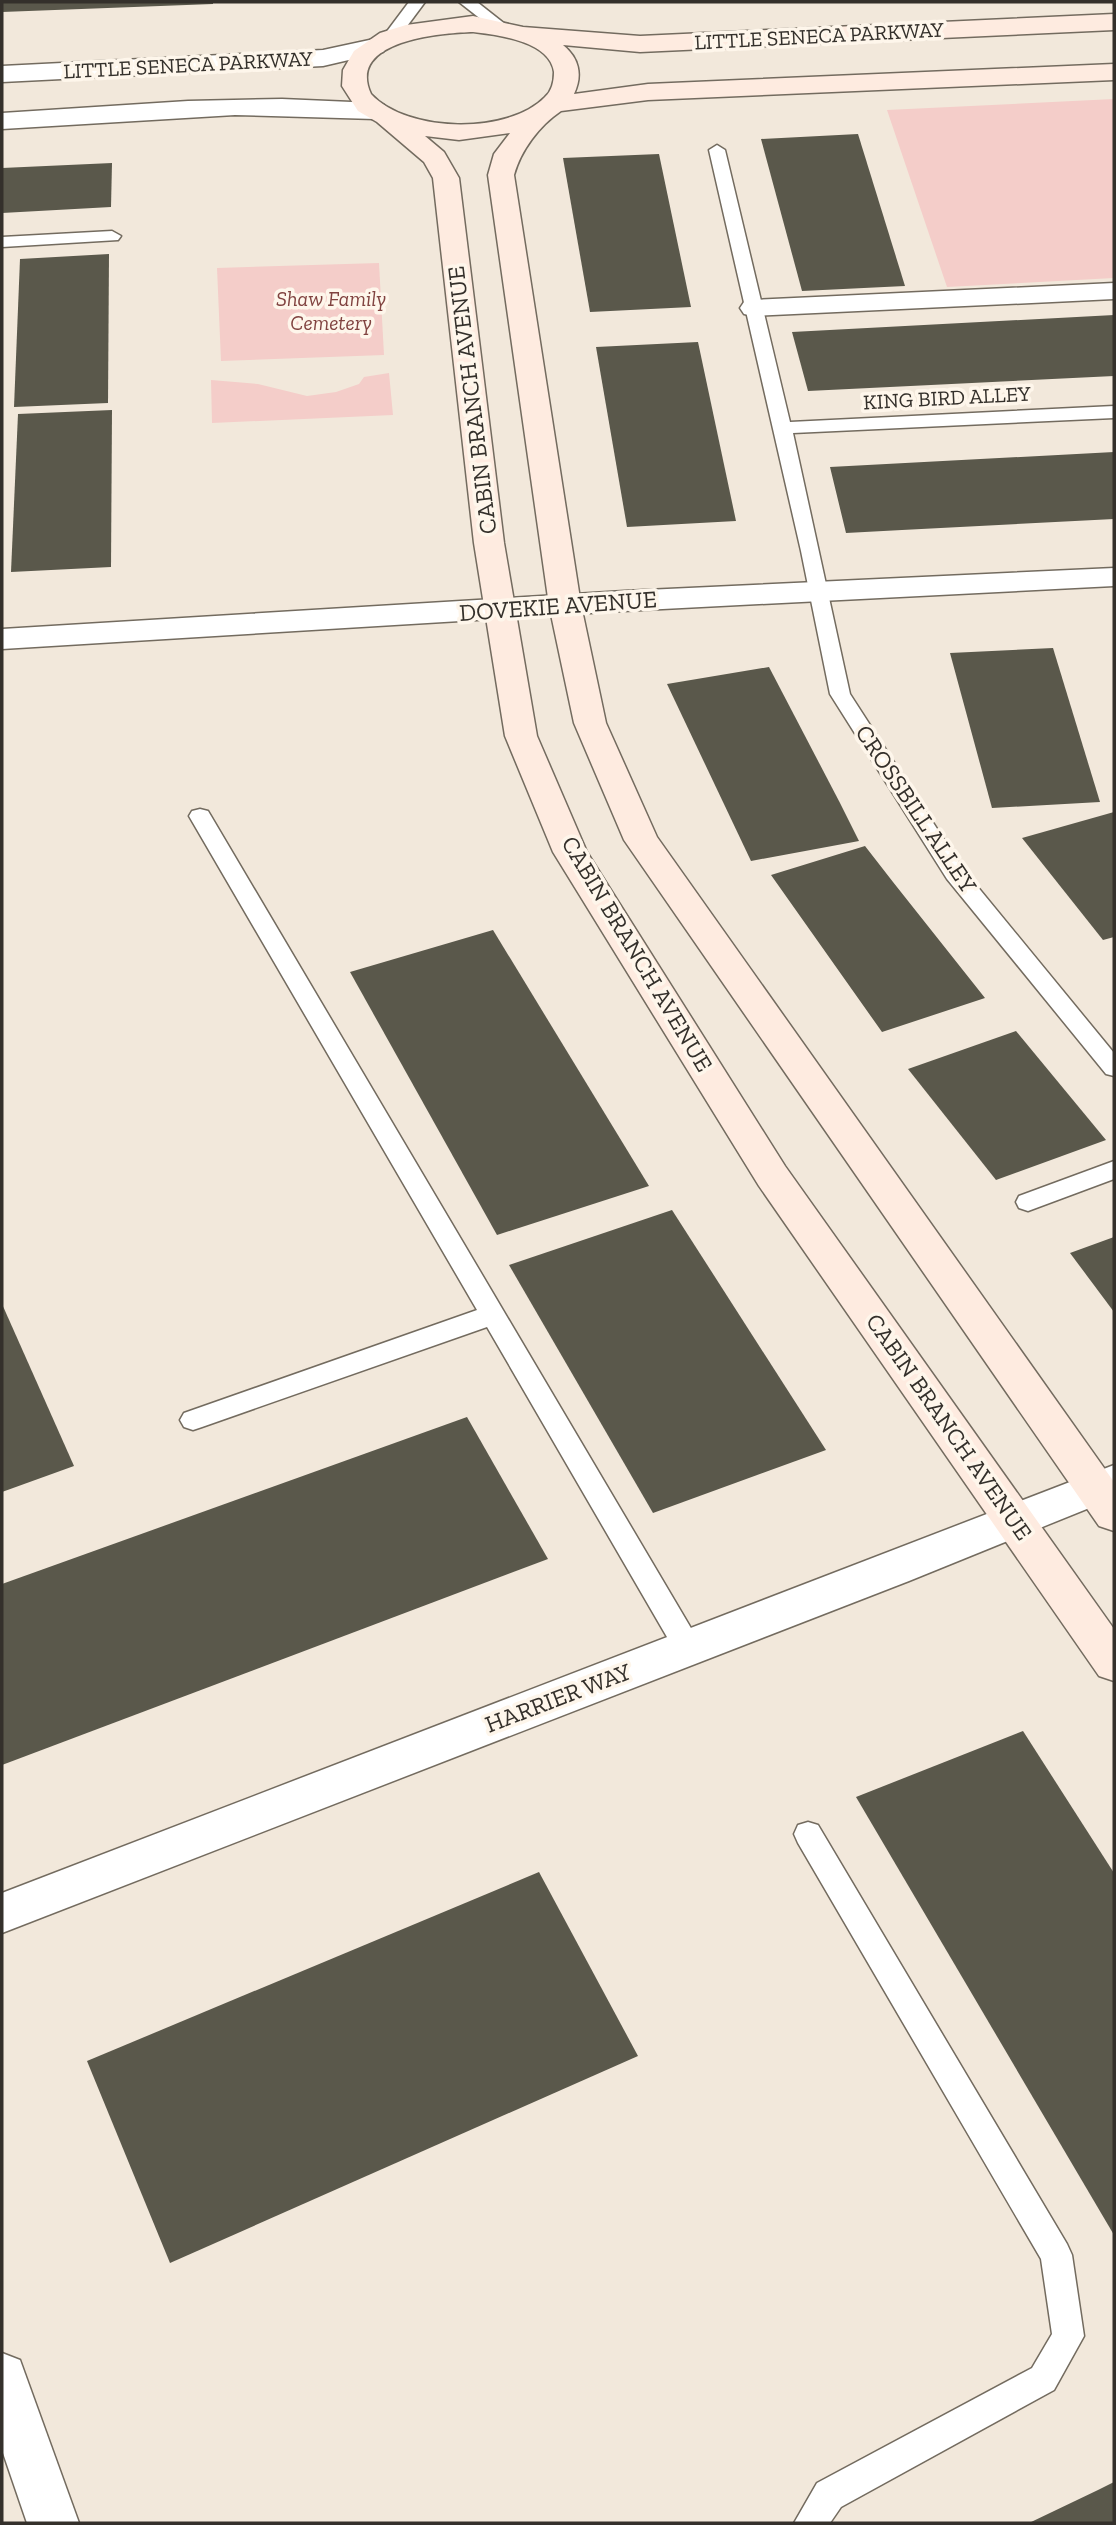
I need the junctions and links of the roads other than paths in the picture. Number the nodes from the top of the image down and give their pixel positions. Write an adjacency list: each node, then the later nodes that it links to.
1 (417, 2): 5 (lane)
2 (467, 2): 4 (lane)
3 (1114, 22): 4 (street, LITTLE SENECA PARKWAY)
4 (513, 31): 5 (street, LITTLE SENECA PARKWAY); 8 (street)
5 (382, 43): 7 (street, LITTLE SENECA PARKWAY); 9 (street, CABIN BRANCH AVENUE)
6 (1114, 72): 8 (street, LITTLE SENECA PARKWAY)
7 (2, 74)
8 (546, 108): 9 (street, LITTLE SENECA PARKWAY); 20 (street)
9 (381, 114): 10 (street, LITTLE SENECA PARKWAY); 21 (street, CABIN BRANCH AVENUE)
10 (2, 121)
11 (717, 150): 15 (lane)
12 (112, 236): 13 (lane)
13 (2, 242)
14 (1114, 291): 15 (street)
15 (754, 308): 17 (lane)
16 (1114, 412): 17 (lane, KING BIRD ALLEY)
17 (782, 428): 19 (lane)
18 (1114, 577): 19 (street, DOVEKIE AVENUE)
19 (820, 592): 20 (street, DOVEKIE AVENUE); 24 (lane, CROSSBILL ALLEY)
20 (565, 605): 21 (street, DOVEKIE AVENUE); 29 (street)
21 (498, 610): 22 (street, DOVEKIE AVENUE); 30 (street, CABIN BRANCH AVENUE)
22 (2, 639)
23 (200, 817): 27 (lane)
24 (1114, 1068)
25 (1114, 1170): 26 (lane)
26 (1028, 1202)
27 (492, 1315): 28 (lane); 31 (lane)
28 (193, 1420)
29 (1108, 1495): 30 (street, HARRIER WAY)
30 (1014, 1521): 31 (street, HARRIER WAY); 32 (street, CABIN BRANCH AVENUE)
31 (688, 1648): 34 (street, HARRIER WAY)
32 (1114, 1663)
33 (808, 1834): 37 (lane)
34 (2, 1913)
35 (2, 2378): 36 (street)
36 (54, 2523)
37 (811, 2523)

